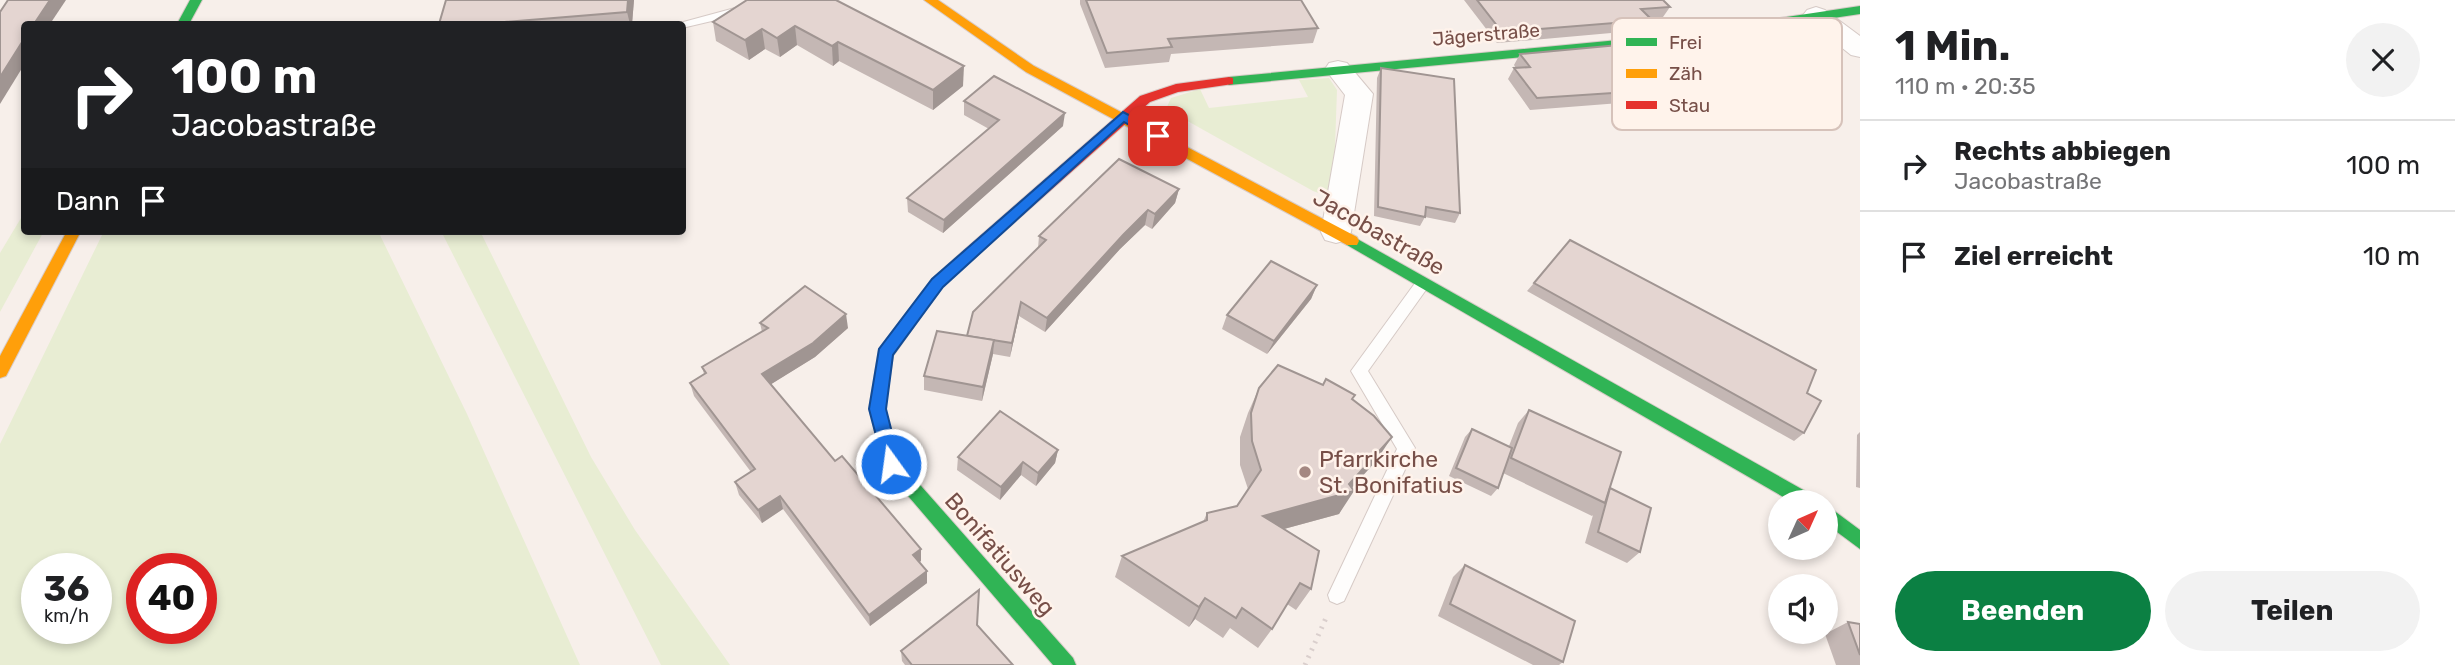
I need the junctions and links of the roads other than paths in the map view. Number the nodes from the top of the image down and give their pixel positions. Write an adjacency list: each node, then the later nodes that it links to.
1 (196, 0): 8 (street)
2 (930, 0): 14 (street, Jacobastraße)
3 (758, 6): 9 (lane)
4 (1860, 10): 5 (street, Jägerstraße)
5 (1815, 15): 6 (street, Jägerstraße); 7 (street)
6 (1797, 18)
7 (1819, 18)
8 (185, 21)
9 (686, 24)
10 (1842, 35): 12 (street)
11 (1612, 44): 13 (street, Jägerstraße)
12 (1860, 49)
13 (1338, 69): 14 (street, Jägerstraße); 15 (street)
14 (1123, 116): 15 (street, Jacobastraße); 23 (street, Bonifatiusweg)
15 (1336, 232): 17 (street, Jacobastraße)
16 (72, 235): 18 (street)
17 (1423, 283): 19 (street, Jacobastraße); 22 (lane)
18 (0, 371)
19 (1787, 490)
20 (1838, 523): 21 (street)
21 (1860, 541)
22 (1337, 595)
23 (1066, 665)

